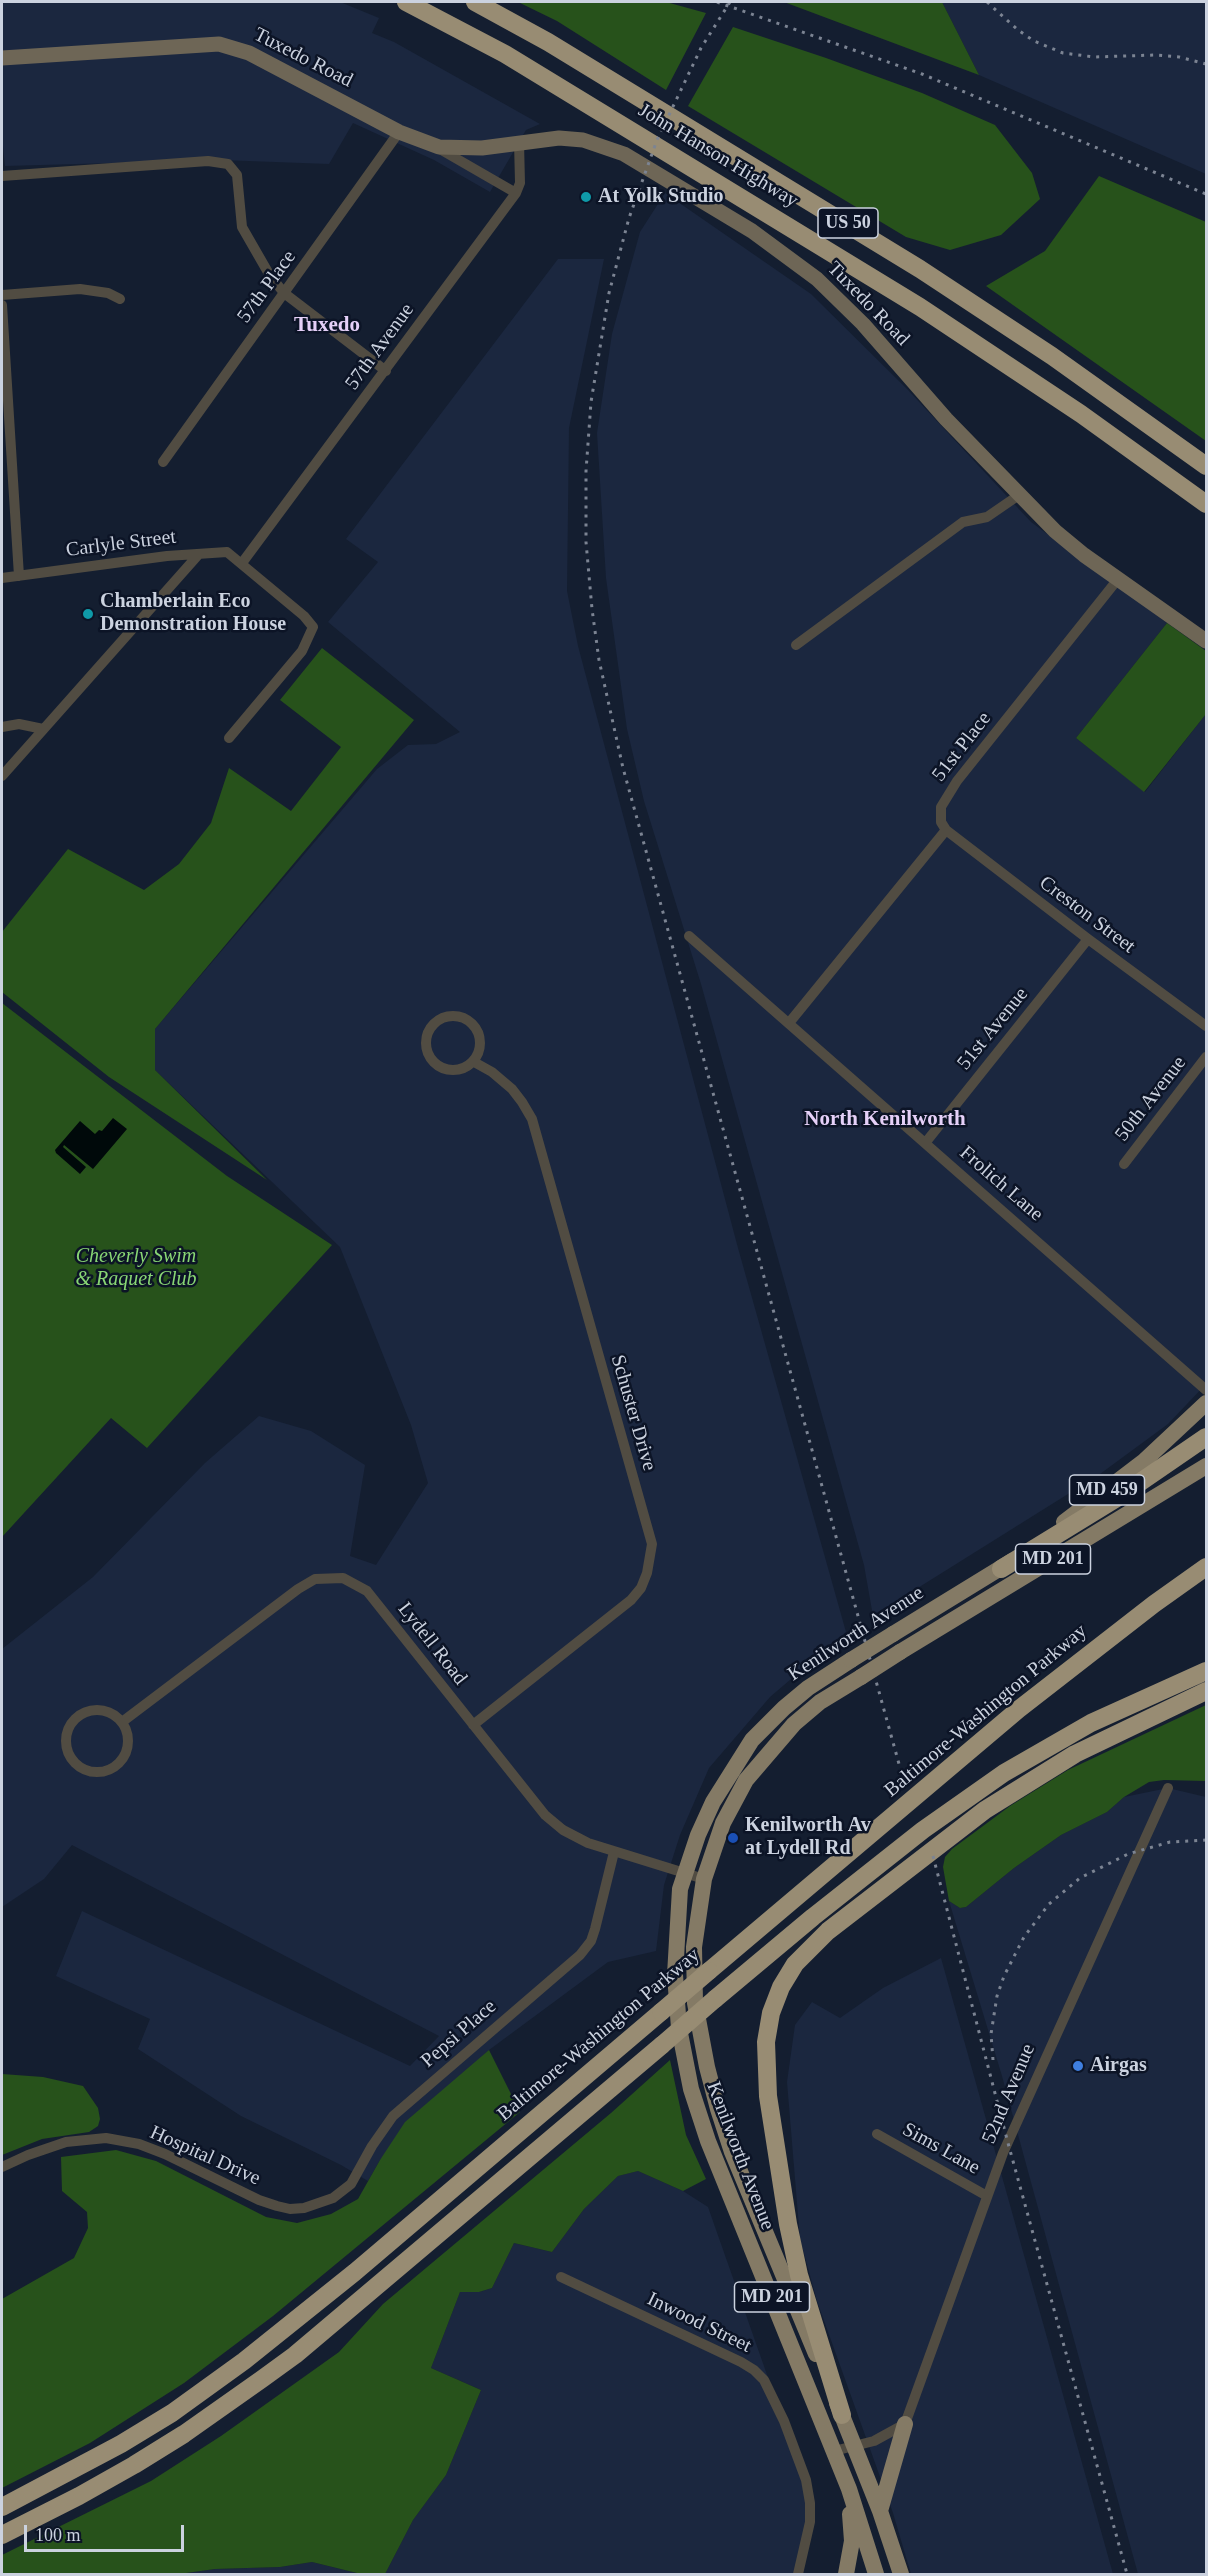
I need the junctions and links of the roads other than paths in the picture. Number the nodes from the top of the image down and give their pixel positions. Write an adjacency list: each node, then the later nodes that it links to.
1 (406, 2): 17 (highway, John Hanson Highway / US 50)
2 (476, 2): 15 (highway, John Hanson Highway / US 50)
3 (2, 58): 4 (main road, Tuxedo Road)
4 (399, 132): 6 (main road, Tuxedo Road); 9 (street, 57th Place)
5 (519, 142): 6 (main road, Tuxedo Road); 8 (street, 57th Avenue); 16 (main road, Tuxedo Road)
6 (430, 144): 8 (street, Tuxedo Road)
7 (2, 176): 9 (street)
8 (516, 193): 13 (street, 57th Avenue)
9 (284, 294): 13 (street); 14 (street, 57th Place)
10 (2, 295): 11 (street)
11 (120, 299)
12 (2, 305): 20 (street)
13 (386, 370): 19 (street, 57th Avenue)
14 (163, 462)
15 (1206, 466)
16 (1019, 495): 22 (main road, Tuxedo Road); 24 (street)
17 (1206, 504)
18 (199, 554): 19 (street, Carlyle Street); 20 (street, Carlyle Street); 26 (street)
19 (242, 563): 27 (street, Carlyle Street)
20 (19, 576): 21 (street, Carlyle Street)
21 (2, 578)
22 (1118, 579): 23 (main road, Tuxedo Road); 29 (street, 51st Place)
23 (1206, 641)
24 (796, 645)
25 (2, 727): 26 (street)
26 (43, 729): 28 (street)
27 (228, 738)
28 (2, 776)
29 (946, 830): 31 (street, Creston Street); 32 (street)
30 (689, 936): 32 (street, Frolich Lane)
31 (1088, 939): 33 (street, Creston Street); 36 (street, 51st Avenue)
32 (789, 1023): 36 (street, Frolich Lane)
33 (1206, 1026)
34 (1206, 1057): 37 (street, 50th Avenue)
35 (474, 1062): 35 (street); 51 (street, Schuster Drive)
36 (926, 1142): 38 (street, Frolich Lane)
37 (1124, 1164)
38 (1206, 1390)
39 (1206, 1403): 44 (main road, Kenilworth Avenue / MD 459)
40 (1206, 1437): 44 (highway, MD 201)
41 (1206, 1466): 55 (main road, Kenilworth Avenue / MD 201, bridge)
42 (1206, 1557): 45 (highway)
43 (1206, 1567): 45 (highway, Baltimore-Washington Parkway)
44 (1001, 1569): 54 (main road, Kenilworth Avenue / MD 201, bridge)
45 (1154, 1604): 66 (highway, Baltimore-Washington Parkway, bridge)
46 (1206, 1660): 49 (highway)
47 (1206, 1671): 49 (highway)
48 (1206, 1691): 61 (highway)
49 (1123, 1708): 68 (highway, bridge)
50 (122, 1722): 50 (street); 51 (street, Lydell Road)
51 (473, 1725): 53 (street, Lydell Road)
52 (1168, 1788): 58 (street, 52nd Avenue)
53 (614, 1852): 54 (street, Lydell Road); 59 (street, Pepsi Place)
54 (684, 1872): 55 (street, Lydell Road); 64 (main road, Kenilworth Avenue / MD 201)
55 (704, 1879): 61 (main road, Kenilworth Avenue / MD 201)
56 (877, 2134): 58 (street, Sims Lane)
57 (2, 2167): 59 (street, Hospital Drive)
58 (987, 2196): 62 (street, 52nd Avenue)
59 (290, 2209)
60 (561, 2277): 69 (street, Inwood Street)
61 (842, 2415): 63 (main road, Kenilworth Avenue / MD 201)
62 (905, 2424): 63 (street); 67 (main road)
63 (855, 2446): 64 (street); 67 (main road, Kenilworth Avenue / MD 201)
64 (834, 2451): 65 (main road, Kenilworth Avenue / MD 201)
65 (849, 2489): 70 (main road); 71 (main road, Kenilworth Avenue / MD 201)
66 (2, 2507)
67 (880, 2511): 72 (main road, Kenilworth Avenue / MD 201)
68 (2, 2535)
69 (798, 2574)
70 (846, 2574)
71 (876, 2574)
72 (901, 2574)

